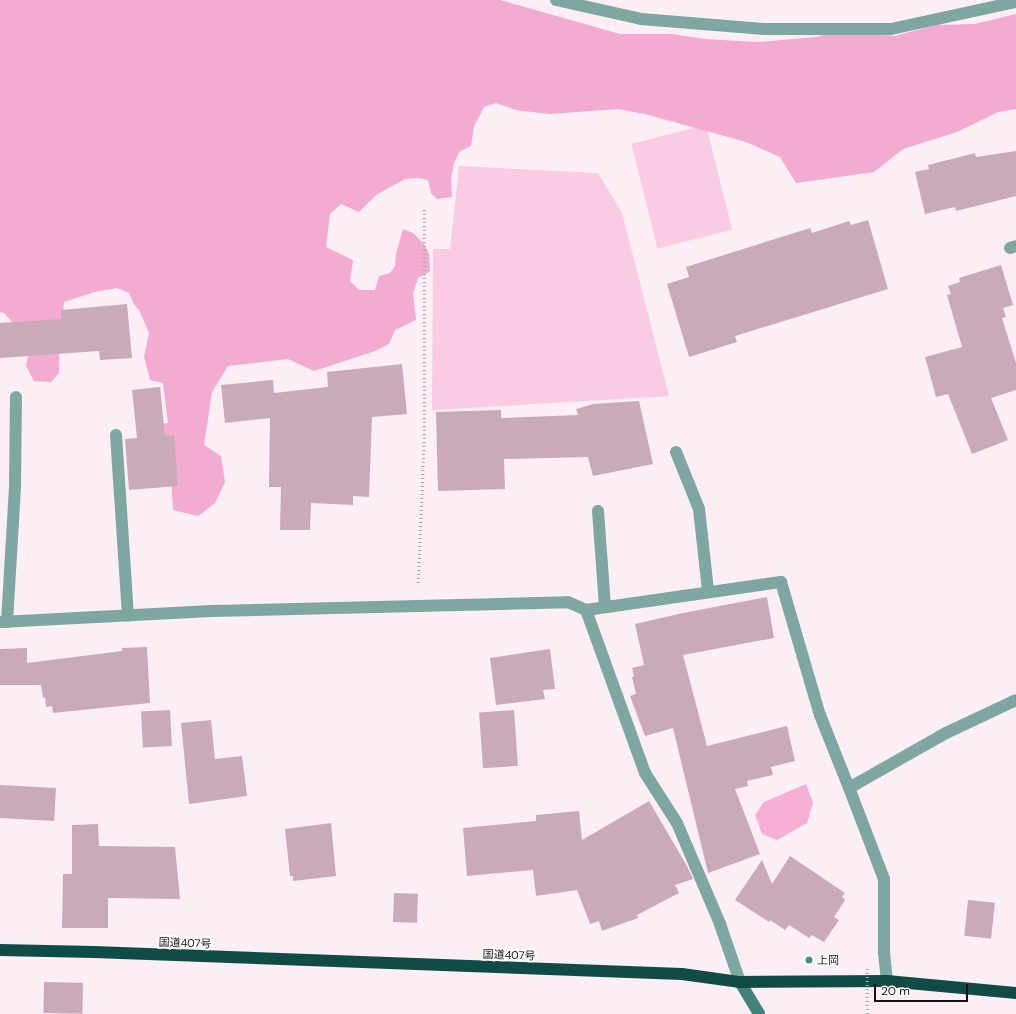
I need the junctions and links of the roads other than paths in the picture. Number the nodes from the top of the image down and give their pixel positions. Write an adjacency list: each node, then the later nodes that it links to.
1 (556, 0): 2 (street)
2 (1016, 2)
3 (16, 397): 11 (street)
4 (116, 435): 10 (street)
5 (676, 452): 7 (street)
6 (598, 511): 8 (street)
7 (708, 591): 8 (street); 13 (street)
8 (605, 607): 9 (street)
9 (586, 610): 10 (street); 16 (street)
10 (128, 616): 11 (street)
11 (3, 622)
12 (1016, 700): 13 (street)
13 (849, 788): 15 (street)
14 (0, 950): 16 (highway, 国道407号)
15 (887, 981): 16 (highway, 国道407号); 17 (highway, 国道407号)
16 (740, 982): 18 (main road)
17 (1016, 993)
18 (759, 1014)

